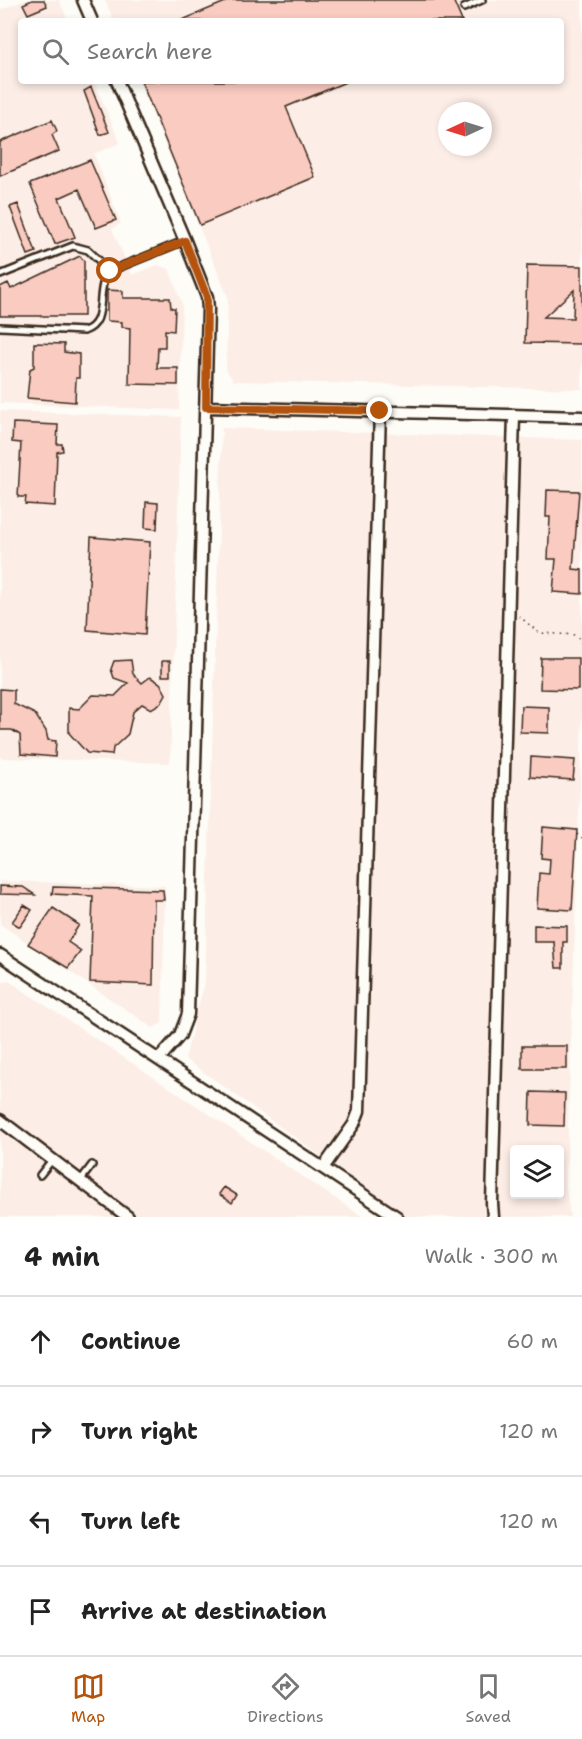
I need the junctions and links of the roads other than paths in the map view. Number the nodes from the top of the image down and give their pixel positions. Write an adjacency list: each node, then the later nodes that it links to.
1 (83, 0): 4 (street)
2 (482, 0): 3 (lane)
3 (464, 8)
4 (91, 18)
5 (118, 84): 6 (street)
6 (185, 241): 7 (lane); 10 (street)
7 (110, 271): 8 (lane); 9 (lane)
8 (0, 275)
9 (0, 327)
10 (206, 407): 11 (street); 15 (street)
11 (380, 411): 12 (street); 19 (street)
12 (514, 416): 13 (street); 24 (street)
13 (582, 417)
14 (0, 957): 15 (street)
15 (159, 1059): 19 (street)
16 (0, 1120): 17 (street)
17 (52, 1160): 20 (lane); 21 (street)
18 (92, 1165): 21 (lane)
19 (323, 1168): 23 (street)
20 (40, 1175)
21 (80, 1181): 22 (street)
22 (128, 1217)
23 (397, 1217)
24 (494, 1217)

